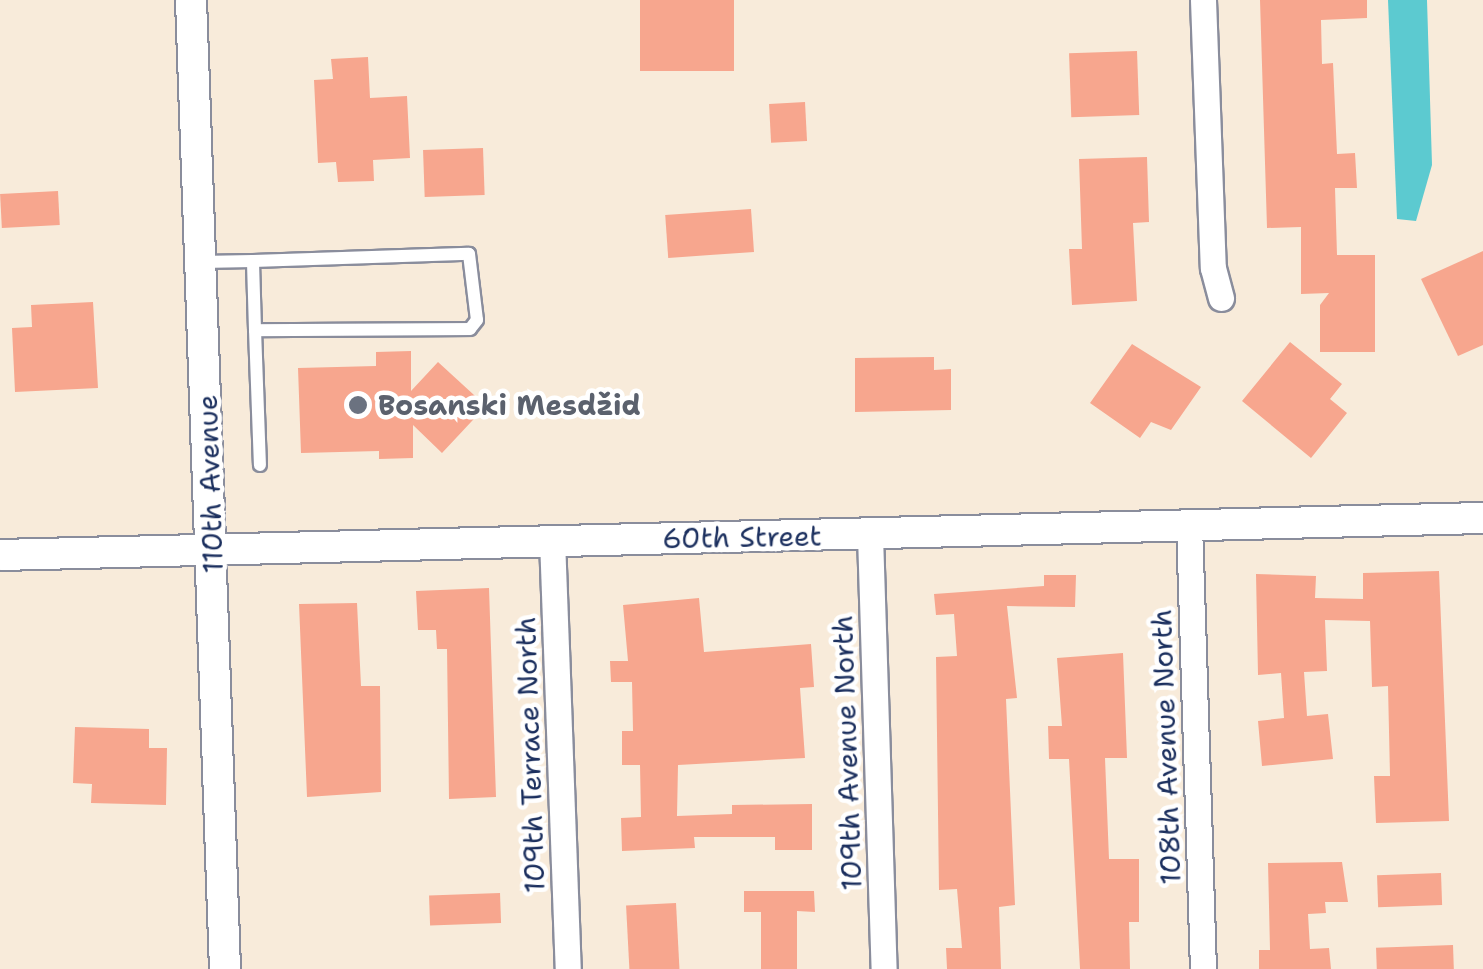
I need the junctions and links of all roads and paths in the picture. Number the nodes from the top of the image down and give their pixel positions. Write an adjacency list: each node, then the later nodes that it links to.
1 (191, 0): 4 (street, 110th Avenue)
2 (1203, 0): 5 (street)
3 (253, 261): 4 (lane); 6 (lane); 6 (lane)
4 (201, 262): 12 (street, 110th Avenue)
5 (1221, 298)
6 (255, 330): 7 (lane)
7 (260, 465)
8 (1483, 518): 9 (street, 60th Street)
9 (1188, 524): 10 (street, 60th Street); 17 (street, 108th Avenue North)
10 (870, 535): 11 (street, 60th Street); 16 (street, 109th Avenue North)
11 (552, 540): 12 (street, 60th Street); 15 (street, 109th Terrace North)
12 (213, 547): 13 (street, 60th Street); 14 (street, 110th Avenue)
13 (0, 555)
14 (225, 969)
15 (568, 969)
16 (884, 969)
17 (1203, 969)

